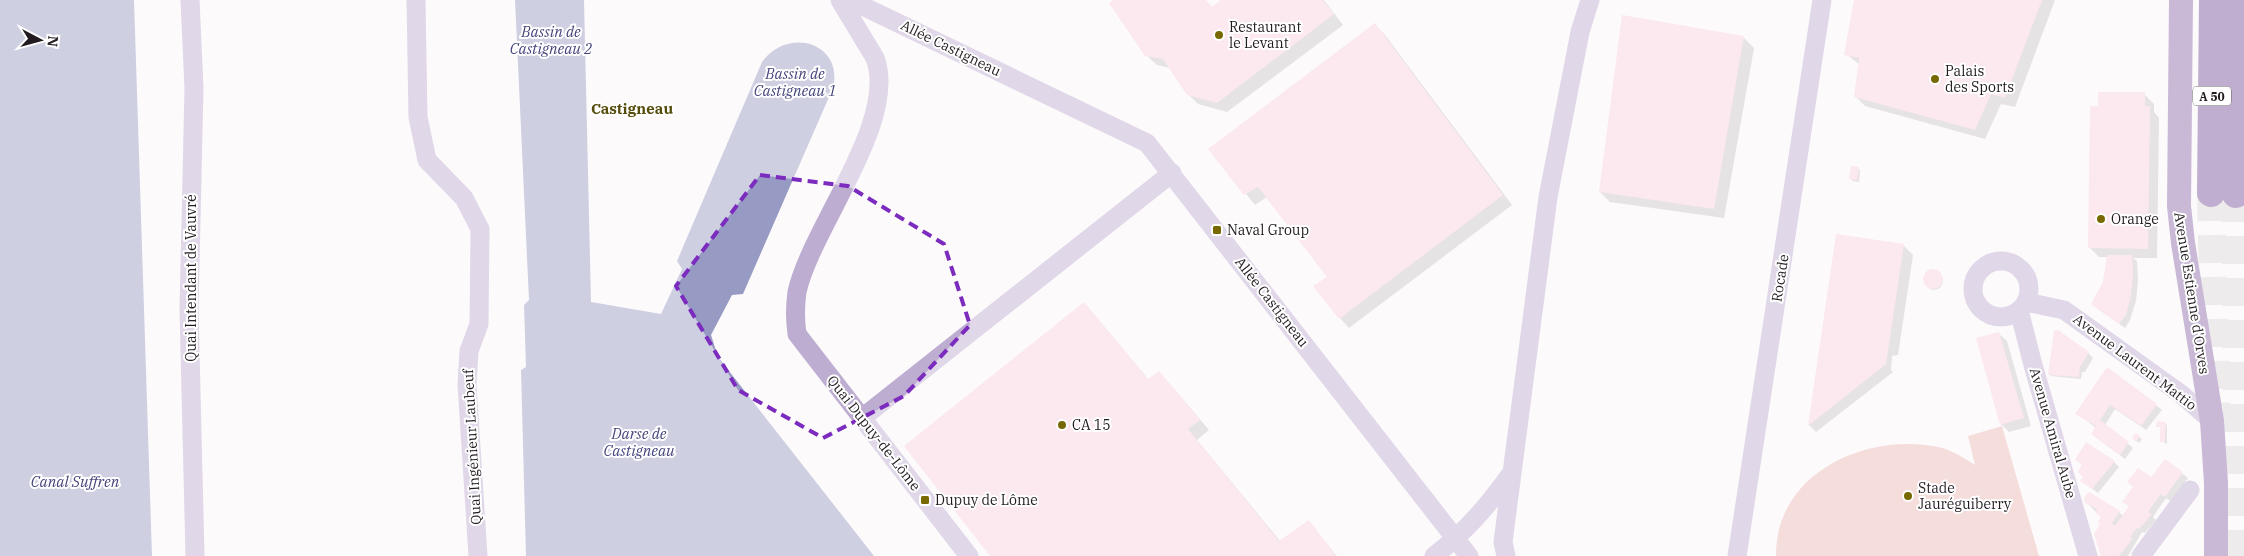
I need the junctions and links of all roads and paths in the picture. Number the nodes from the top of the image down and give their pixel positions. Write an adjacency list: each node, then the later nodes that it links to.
1 (190, 0): 17 (street, Quai Intendant de Vauvré)
2 (416, 0): 18 (street, Quai Ingénieur Laubeuf)
3 (840, 0): 12 (street, Quai Dupuy-de-Lôme)
4 (850, 0): 10 (street, Allée Castigneau)
5 (1590, 0): 14 (street)
6 (1822, 0): 23 (street, Rocade)
7 (2181, 0): 13 (main road, Avenue Estienne d'Orves)
8 (2213, 0): 9 (highway, A 50)
9 (2238, 0)
10 (1172, 173): 12 (street); 16 (street, Allée Castigneau)
11 (2022, 306): 13 (street, Avenue Laurent Mattio); 24 (street, Avenue Amiral Aube)
12 (862, 418): 19 (street, Quai Dupuy-de-Lôme)
13 (2212, 421): 26 (main road, Avenue Estienne d'Orves)
14 (1512, 472): 16 (street); 22 (street)
15 (2190, 490): 25 (street)
16 (1456, 539): 20 (street); 21 (street, Allée Castigneau)
17 (195, 556)
18 (478, 556)
19 (969, 556)
20 (1434, 556)
21 (1469, 556)
22 (1506, 556)
23 (1737, 556)
24 (2088, 556)
25 (2141, 556)
26 (2216, 556)

